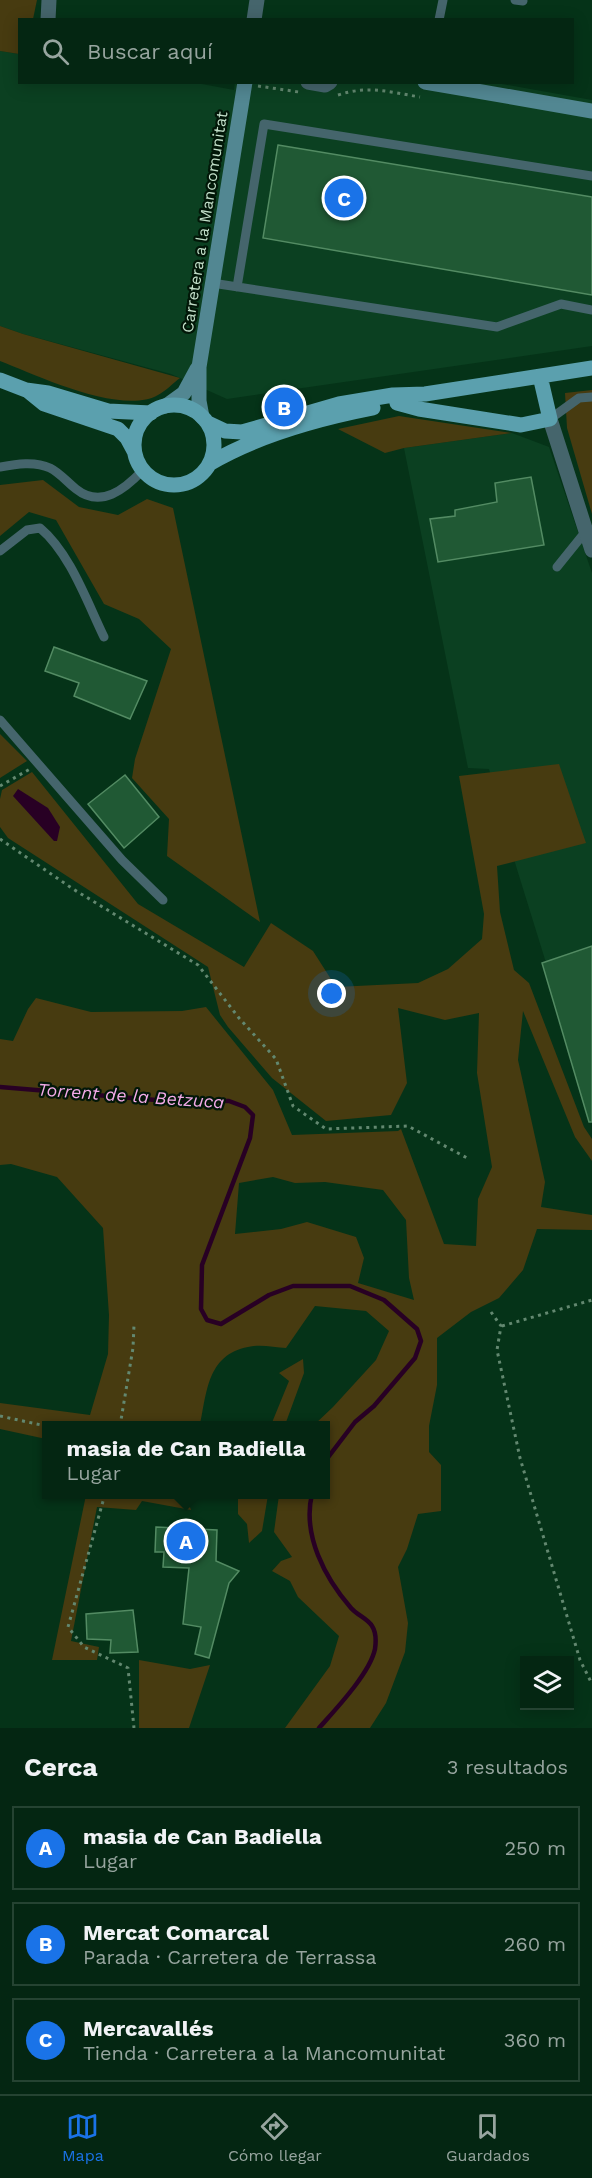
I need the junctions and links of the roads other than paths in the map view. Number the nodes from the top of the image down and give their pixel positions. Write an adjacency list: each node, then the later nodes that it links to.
1 (49, 0): 4 (street)
2 (257, 0): 5 (street)
3 (443, 0): 6 (lane)
4 (48, 18)
5 (254, 18)
6 (439, 18)
7 (245, 84): 13 (street, Carretera a la Mancomunitat)
8 (427, 87): 11 (street)
9 (304, 88): 10 (street)
10 (330, 89)
11 (592, 111)
12 (592, 176): 14 (lane)
13 (212, 283): 14 (lane); 16 (street, Carretera a la Mancomunitat)
14 (237, 287): 15 (lane)
15 (592, 310)
16 (199, 367): 24 (street, Carretera a la Mancomunitat); 27 (street, Carretera a la Mancomunitat)
17 (592, 368): 18 (main road)
18 (540, 376): 21 (main road); 26 (main road)
19 (0, 380): 20 (main road)
20 (26, 390): 25 (main road); 28 (main road)
21 (425, 394): 23 (main road); 27 (main road)
22 (592, 397): 26 (lane)
23 (397, 403): 26 (main road); 29 (main road)
24 (166, 406): 25 (main road); 27 (main road)
25 (152, 413): 28 (main road)
26 (550, 419): 32 (street)
27 (205, 420): 29 (main road)
28 (135, 452): 31 (main road)
29 (209, 464): 31 (main road)
30 (0, 467): 31 (lane)
31 (143, 470)
32 (586, 531): 34 (street); 35 (lane)
33 (0, 550): 36 (lane)
34 (592, 550)
35 (557, 567)
36 (104, 637)
37 (0, 720): 38 (lane)
38 (163, 900)

